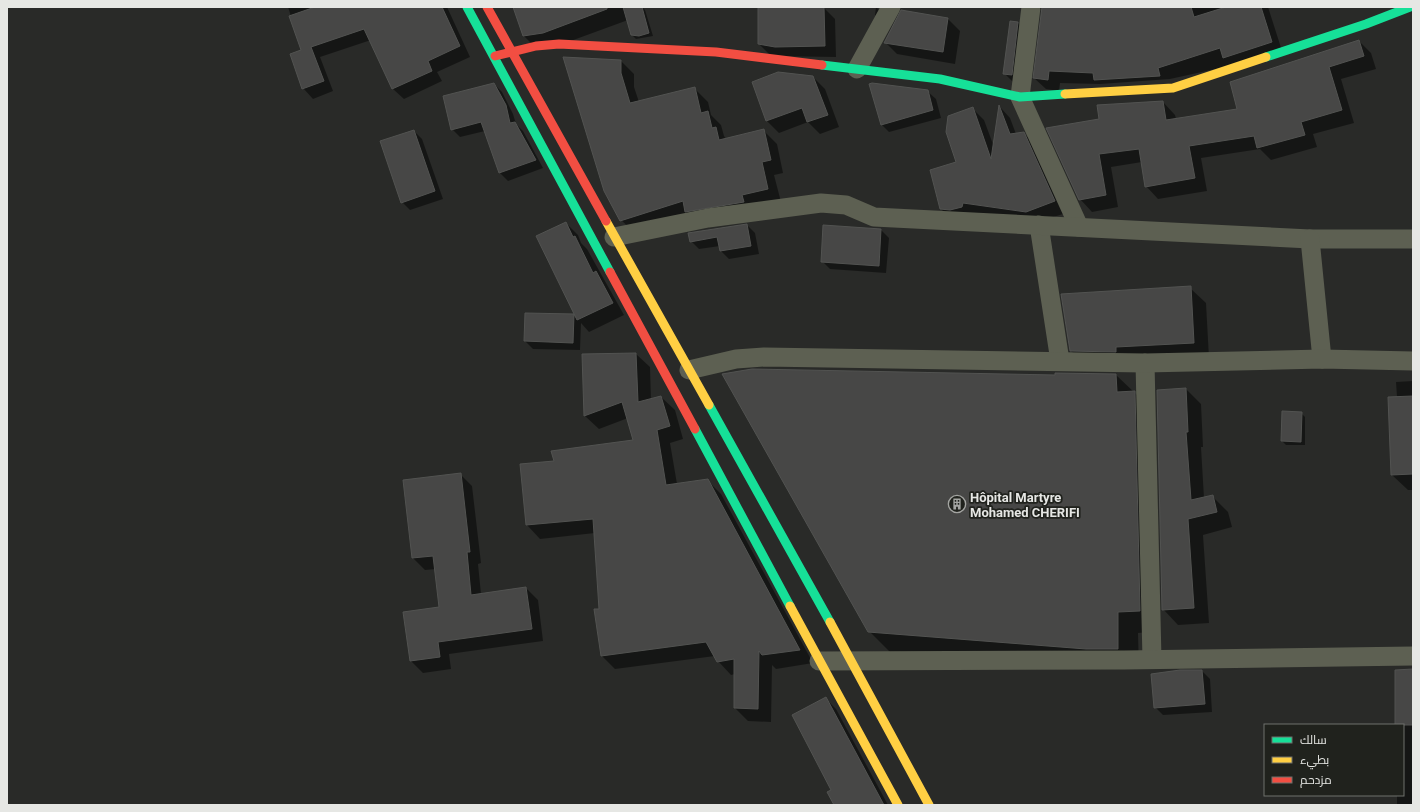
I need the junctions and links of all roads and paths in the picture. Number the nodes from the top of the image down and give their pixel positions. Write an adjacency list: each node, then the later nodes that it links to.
1 (467, 7): 7 (main road)
2 (487, 7): 6 (main road)
3 (891, 7): 8 (street)
4 (1032, 7): 9 (street)
5 (1410, 7): 9 (main road)
6 (510, 51): 7 (main road); 8 (main road); 12 (main road)
7 (495, 56): 23 (main road)
8 (857, 69): 9 (main road)
9 (1020, 97): 11 (street)
10 (1039, 225): 11 (street); 12 (street); 17 (street)
11 (1079, 227): 13 (street)
12 (614, 237): 19 (main road)
13 (1310, 239): 14 (street); 15 (street)
14 (1413, 239)
15 (1322, 358): 16 (street); 18 (street)
16 (1413, 361)
17 (1060, 362): 18 (street); 19 (street)
18 (1145, 363): 21 (street)
19 (689, 370): 22 (main road)
20 (1413, 656): 21 (street)
21 (1152, 659): 22 (street)
22 (851, 660): 23 (street); 25 (main road)
23 (819, 661): 24 (main road)
24 (898, 805)
25 (929, 805)

